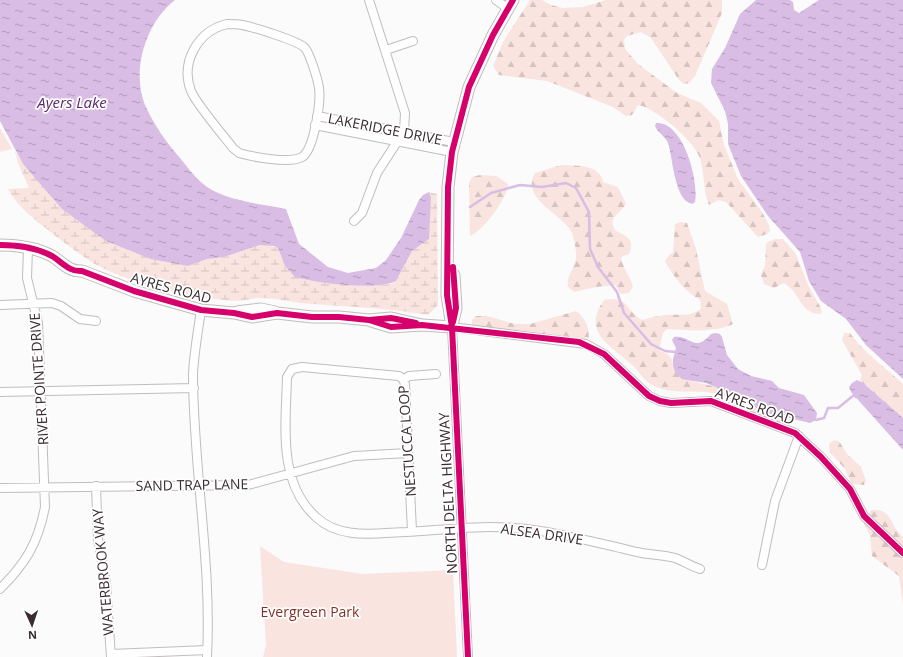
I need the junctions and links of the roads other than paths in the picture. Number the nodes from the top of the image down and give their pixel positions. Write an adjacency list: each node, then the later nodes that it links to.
1 (369, 0): 5 (street)
2 (496, 0): 3 (street)
3 (510, 4): 10 (street, NORTH DELTA HIGHWAY)
4 (413, 41): 5 (street)
5 (386, 50): 8 (street)
6 (317, 116): 7 (street); 7 (street); 8 (street, LAKERIDGE DRIVE)
7 (315, 125): 9 (street, LAKERIDGE DRIVE)
8 (404, 131): 9 (street); 10 (street, LAKERIDGE DRIVE)
9 (397, 140): 10 (street, LAKERIDGE DRIVE); 11 (street)
10 (453, 147): 18 (street, NORTH DELTA HIGHWAY)
11 (354, 221)
12 (0, 245): 13 (street, AYRES ROAD)
13 (28, 248): 14 (street, RIVER POINTE DRIVE); 16 (street, AYRES ROAD)
14 (34, 303): 15 (street); 17 (street); 22 (street, RIVER POINTE DRIVE)
15 (0, 305)
16 (201, 310): 18 (street, AYRES ROAD); 21 (street)
17 (96, 321)
18 (452, 328): 24 (street, AYRES ROAD); 31 (street, NORTH DELTA HIGHWAY)
19 (436, 374): 20 (street)
20 (403, 380): 25 (street, NESTUCCA LOOP); 26 (street, NESTUCCA LOOP)
21 (194, 388): 22 (street); 27 (street)
22 (40, 390): 23 (street); 28 (street, RIVER POINTE DRIVE)
23 (0, 392)
24 (799, 436): 33 (street, AYRES ROAD); 34 (street)
25 (408, 453): 26 (street, SAND TRAP LANE); 32 (street, NESTUCCA LOOP)
26 (291, 474): 27 (street, SAND TRAP LANE); 32 (street, ALSEA DRIVE)
27 (199, 485): 29 (street, SAND TRAP LANE); 37 (street)
28 (45, 486): 29 (street, SAND TRAP LANE); 30 (street); 36 (street, RIVER POINTE DRIVE)
29 (96, 486): 38 (street, WATERBROOK WAY)
30 (0, 488)
31 (462, 529): 32 (street, ALSEA DRIVE); 35 (street, ALSEA DRIVE); 39 (street, NORTH DELTA HIGHWAY)
32 (412, 531)
33 (903, 553)
34 (762, 565)
35 (700, 569)
36 (0, 589)
37 (207, 653): 38 (street)
38 (111, 655)
39 (468, 657)

